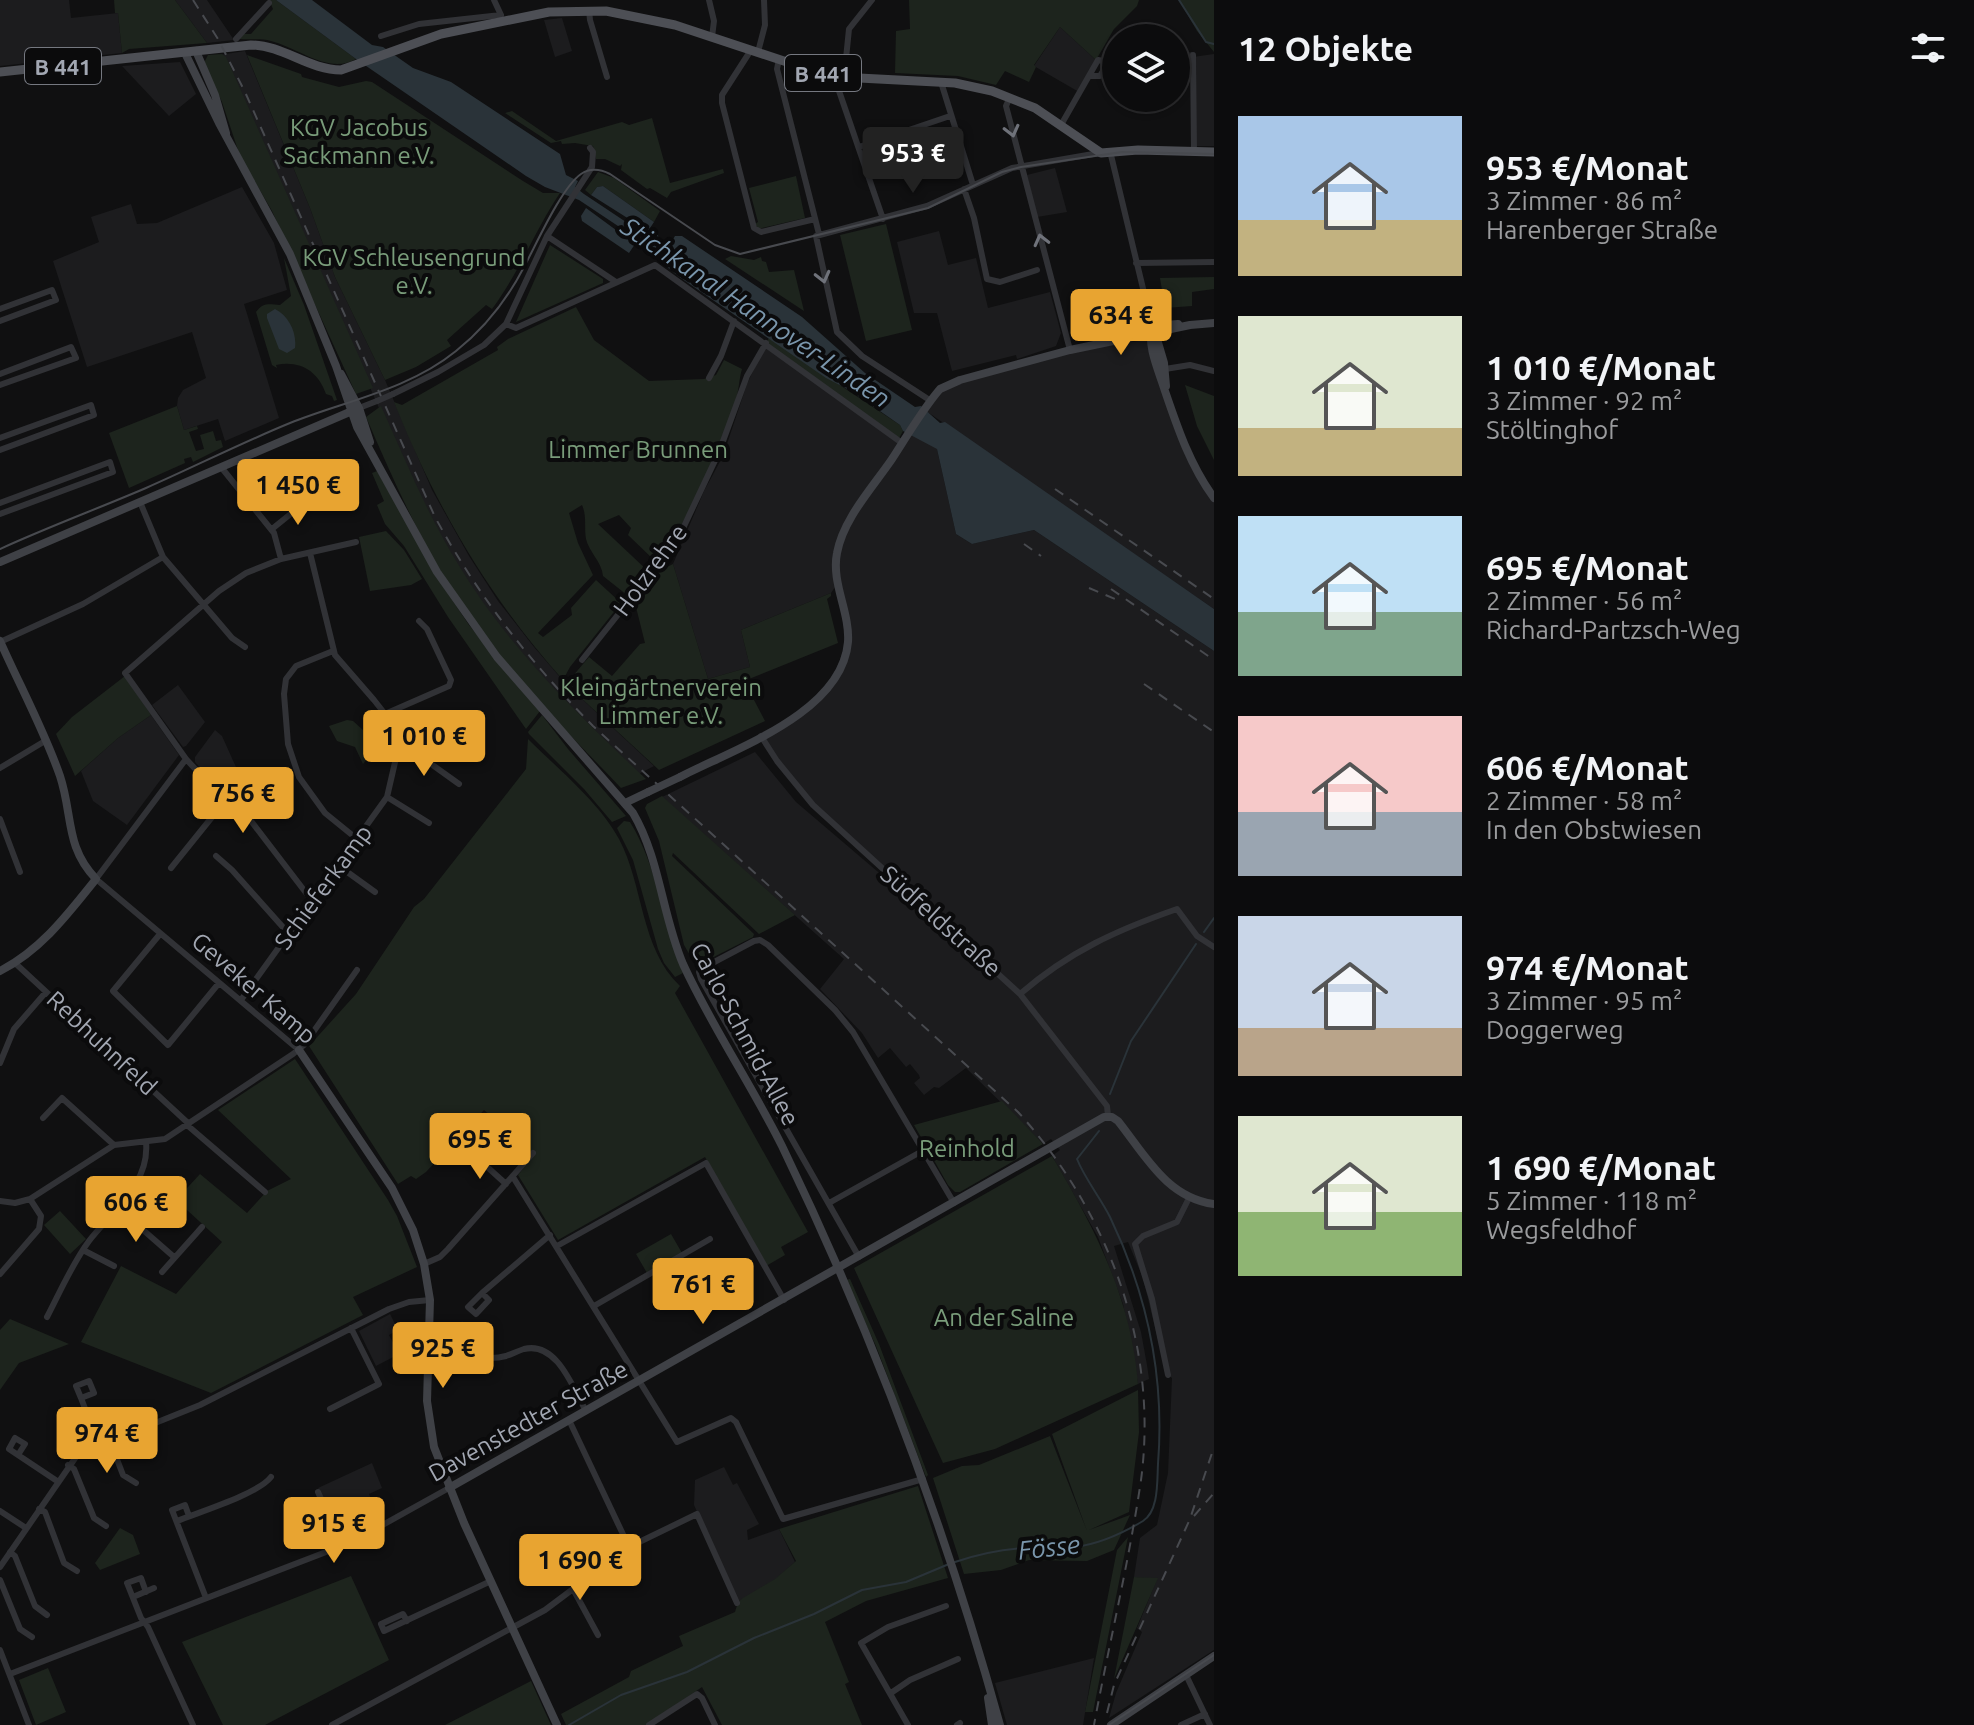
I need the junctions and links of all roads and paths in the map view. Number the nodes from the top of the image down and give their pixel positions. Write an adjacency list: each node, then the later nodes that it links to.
1 (494, 0): 7 (street)
2 (709, 0): 9 (street)
3 (764, 0): 11 (street)
4 (872, 0): 18 (street)
5 (269, 3): 10 (street)
6 (589, 10): 7 (main road, B 441); 9 (main road, B 441); 17 (street)
7 (501, 19): 8 (street); 10 (main road, B 441)
8 (381, 36)
9 (712, 37): 11 (main road, B 441)
10 (236, 39): 12 (main road, B 441)
11 (754, 51): 14 (main road, B 441); 31 (street)
12 (190, 52): 15 (main road, B 441); 58 (street, Carlo-Schmid-Allee)
13 (1193, 55): 25 (street)
14 (779, 59): 18 (main road, B 441); 31 (street)
15 (0, 72)
16 (1091, 76): 22 (street)
17 (607, 77)
18 (841, 77): 19 (main road, B 441); 23 (street)
19 (941, 82): 20 (main road, B 441); 21 (street)
20 (1010, 97): 22 (main road, B 441); 28 (street, one-way to 28)
21 (950, 116): 23 (street); 29 (street)
22 (1061, 125): 26 (main road, B 441)
23 (859, 147): 32 (street)
24 (590, 148): 34 (street)
25 (1194, 151): 26 (main road); 27 (main road)
26 (1105, 152): 28 (street); 36 (street)
27 (1213, 155)
28 (1021, 165): 29 (street); 48 (street, one-way to 28)
29 (973, 185): 30 (street)
30 (964, 189): 32 (street); 37 (street)
31 (815, 219): 33 (street)
32 (883, 219): 33 (street)
33 (817, 235): 57 (street, one-way to 57)
34 (547, 236): 38 (street); 45 (street)
35 (1214, 262): 36 (street)
36 (1136, 263): 46 (street)
37 (1037, 270)
38 (616, 282): 43 (street); 45 (street)
39 (22, 301): 40 (street); 41 (street); 41 (street)
40 (0, 309)
41 (25, 312): 42 (street)
42 (0, 321)
43 (734, 321): 47 (street); 54 (street)
44 (1214, 323): 46 (street)
45 (506, 324): 58 (street, bridge)
46 (1153, 330): 48 (street); 51 (street); 56 (street)
47 (766, 343): 62 (street); 85 (street, Holzrehre)
48 (1070, 350): 57 (street)
49 (43, 358): 50 (street); 50 (street); 53 (street)
50 (46, 368): 55 (street)
51 (1165, 369): 52 (street); 56 (street)
52 (1214, 371)
53 (0, 374)
54 (709, 378)
55 (0, 385)
56 (1165, 391): 67 (street)
57 (928, 404): 62 (street)
58 (354, 410): 64 (street); 95 (street, Carlo-Schmid-Allee)
59 (63, 414): 60 (street); 60 (street); 61 (street)
60 (67, 425): 63 (street)
61 (0, 438)
62 (905, 439): 87 (street)
63 (0, 450)
64 (221, 467): 69 (street); 74 (street)
65 (85, 471): 66 (street); 66 (street); 68 (street)
66 (89, 481): 72 (street)
67 (1213, 494)
68 (14, 497): 71 (street); 72 (street)
69 (140, 502): 77 (street); 79 (street)
70 (312, 502): 74 (street)
71 (0, 503)
72 (18, 508): 73 (street)
73 (0, 514)
74 (272, 529): 78 (street)
75 (356, 542): 76 (street)
76 (310, 553): 78 (street); 84 (street, Schieferkamp)
77 (163, 557): 80 (street); 82 (street)
78 (281, 559): 80 (street)
79 (0, 562)
80 (203, 605): 83 (street); 90 (street)
81 (419, 621): 86 (street)
82 (0, 641): 88 (street, Geveker Kamp)
83 (245, 647)
84 (333, 651): 86 (street, Schieferkamp); 98 (street)
85 (582, 660)
86 (385, 714): 89 (street, Schieferkamp)
87 (761, 736): 95 (street, bridge); 115 (street, Südfeldstraße)
88 (45, 741): 91 (street); 104 (street, Geveker Kamp)
89 (396, 748): 92 (street); 93 (street, Schieferkamp)
90 (186, 759): 94 (street); 104 (street)
91 (0, 768)
92 (459, 784)
93 (387, 797): 97 (street); 98 (street, Schieferkamp)
94 (225, 801): 102 (street); 106 (street)
95 (625, 803): 146 (street, Carlo-Schmid-Allee)
96 (0, 819): 99 (street)
97 (429, 823)
98 (357, 839): 101 (street, Schieferkamp)
99 (4, 840): 103 (street)
100 (216, 856): 108 (street)
101 (339, 866): 105 (street); 106 (street, Schieferkamp)
102 (171, 868)
103 (20, 872)
104 (96, 879): 107 (street, Geveker Kamp); 110 (street)
105 (375, 892)
106 (313, 902): 108 (street, Schieferkamp)
107 (160, 934): 113 (street, Geveker Kamp); 113 (street)
108 (289, 934): 116 (street, Schieferkamp)
109 (1214, 947): 115 (street)
110 (15, 963): 112 (street); 114 (street, Rebhuhnfeld)
111 (357, 970): 117 (street)
112 (0, 971)
113 (219, 983): 116 (street, Geveker Kamp)
114 (46, 992): 118 (street); 121 (street, Rebhuhnfeld)
115 (1020, 994): 119 (street, Südfeldstraße)
116 (241, 1000): 117 (street, Geveker Kamp)
117 (299, 1050): 121 (street); 144 (street, Geveker Kamp)
118 (0, 1063)
119 (1108, 1116): 130 (street); 134 (street, Davenstedter Straße)
120 (43, 1118): 123 (street)
121 (188, 1124): 122 (street); 129 (street, Rebhuhnfeld)
122 (146, 1142): 123 (street); 136 (street)
123 (114, 1145): 131 (street)
124 (924, 1150): 133 (street); 133 (street); 134 (street)
125 (533, 1153): 127 (street)
126 (474, 1155): 128 (street)
127 (513, 1177): 128 (street); 138 (street)
128 (506, 1184): 144 (street)
129 (265, 1192)
130 (1189, 1198): 135 (street); 157 (street)
131 (30, 1199): 132 (street); 148 (street)
132 (0, 1201)
133 (829, 1203): 143 (street)
134 (954, 1203): 143 (street, Davenstedter Straße)
135 (1214, 1204)
136 (118, 1208): 141 (street); 142 (street)
137 (202, 1227): 142 (street)
138 (550, 1235): 140 (street); 149 (street)
139 (710, 1239): 152 (street)
140 (557, 1246): 151 (street); 152 (street)
141 (83, 1250): 145 (street); 153 (street)
142 (174, 1257): 147 (street)
143 (859, 1257): 146 (street, Davenstedter Straße)
144 (424, 1264): 150 (street, Geveker Kamp)
145 (114, 1266)
146 (837, 1270): 151 (street, Davenstedter Straße); 168 (street, Carlo-Schmid-Allee)
147 (162, 1272)
148 (0, 1274)
149 (482, 1293)
150 (430, 1300): 155 (street); 156 (street, Geveker Kamp)
151 (784, 1300): 158 (street, Davenstedter Straße)
152 (594, 1306): 158 (street)
153 (47, 1317)
154 (462, 1325): 156 (street)
155 (351, 1328): 160 (street); 163 (street)
156 (434, 1339): 161 (street); 171 (street, Geveker Kamp)
157 (1168, 1375)
158 (640, 1381): 161 (street, Davenstedter Straße); 168 (street)
159 (81, 1398): 164 (street)
160 (330, 1409)
161 (586, 1411): 162 (street, Davenstedter Straße)
162 (569, 1420): 171 (street, Davenstedter Straße); 180 (street)
163 (110, 1441): 164 (street); 170 (street)
164 (99, 1445): 166 (street)
165 (18, 1455): 169 (street)
166 (68, 1465): 169 (street); 177 (street)
167 (271, 1477): 175 (street)
168 (923, 1479): 204 (street, Carlo-Schmid-Allee)
169 (57, 1481): 173 (street)
170 (136, 1483)
171 (448, 1486): 179 (street, Davenstedter Straße); 185 (street, Geveker Kamp)
172 (318, 1492): 179 (street)
173 (39, 1509): 178 (street); 183 (street)
174 (0, 1511): 178 (street)
175 (189, 1516): 176 (street); 176 (street)
176 (177, 1521): 190 (street)
177 (106, 1526)
178 (26, 1528): 181 (street)
179 (342, 1546): 190 (street, Davenstedter Straße)
180 (629, 1547): 187 (street); 191 (street)
181 (10, 1552): 182 (street); 193 (street)
182 (0, 1567)
183 (77, 1571)
184 (0, 1580): 198 (street)
185 (491, 1581): 194 (street); 196 (street, Geveker Kamp)
186 (154, 1588): 188 (street)
187 (573, 1589): 196 (street); 197 (street)
188 (146, 1592): 189 (street); 189 (street)
189 (133, 1597): 195 (street)
190 (206, 1598): 195 (street, Davenstedter Straße)
191 (737, 1603)
192 (946, 1606): 205 (street)
193 (47, 1615)
194 (407, 1621)
195 (144, 1622): 202 (street, Davenstedter Straße); 208 (street)
196 (512, 1628): 209 (street); 210 (street, Geveker Kamp)
197 (598, 1635)
198 (32, 1637)
199 (0, 1650): 202 (street)
200 (1214, 1656): 203 (street)
201 (958, 1659): 205 (street)
202 (10, 1674): 207 (street)
203 (1186, 1675): 206 (street); 216 (street)
204 (988, 1689): 214 (street, Carlo-Schmid-Allee); 215 (street, Carlo-Schmid-Allee)
205 (891, 1693): 213 (street)
206 (1205, 1714): 217 (street); 218 (street)
207 (29, 1725)
208 (193, 1725)
209 (332, 1725)
210 (557, 1725)
211 (649, 1725): 212 (street)
212 (715, 1725)
213 (908, 1725)
214 (992, 1725)
215 (1000, 1725)
216 (1111, 1725)
217 (1181, 1725)
218 (1210, 1725)

